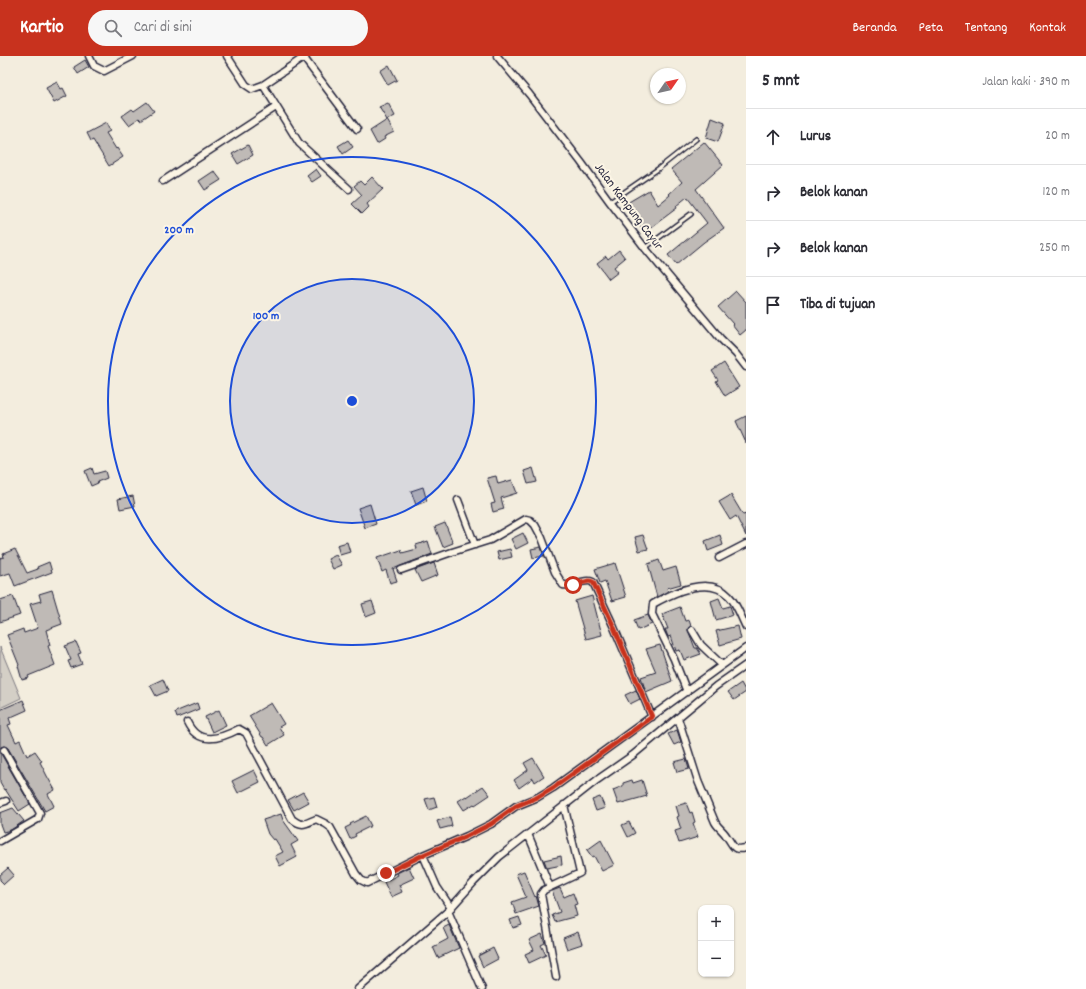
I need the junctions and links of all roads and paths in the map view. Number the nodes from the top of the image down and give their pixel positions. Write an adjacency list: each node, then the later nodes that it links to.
1 (88, 56): 2 (street)
2 (133, 56)
3 (227, 56): 6 (street)
4 (497, 56): 12 (street, Jalan Kampung Cayur)
5 (305, 57): 6 (street); 8 (street)
6 (263, 85): 7 (street)
7 (276, 107): 10 (street); 11 (street)
8 (357, 129)
9 (696, 139): 12 (lane)
10 (163, 181)
11 (349, 189)
12 (610, 202): 14 (street, Jalan Kampung Cayur)
13 (691, 214): 14 (lane)
14 (645, 248): 15 (street, Jalan Kampung Cayur)
15 (746, 367)
16 (458, 500): 18 (street)
17 (746, 544): 19 (street)
18 (475, 545): 20 (street); 27 (street)
19 (719, 558)
20 (401, 570)
21 (746, 626): 26 (street)
22 (692, 630): 24 (street)
23 (746, 648): 24 (street)
24 (722, 665): 26 (street)
25 (746, 665): 28 (street)
26 (687, 692): 27 (street)
27 (652, 717): 35 (street)
28 (678, 718): 31 (street); 34 (street)
29 (188, 722): 35 (street)
30 (4, 750): 33 (street)
31 (564, 805): 32 (street); 36 (street)
32 (528, 834): 36 (street); 37 (street)
33 (0, 841)
34 (746, 848)
35 (423, 855): 37 (street)
36 (550, 887): 38 (street)
37 (449, 910): 39 (street); 40 (street)
38 (556, 978)
39 (358, 989)
40 (482, 989)

